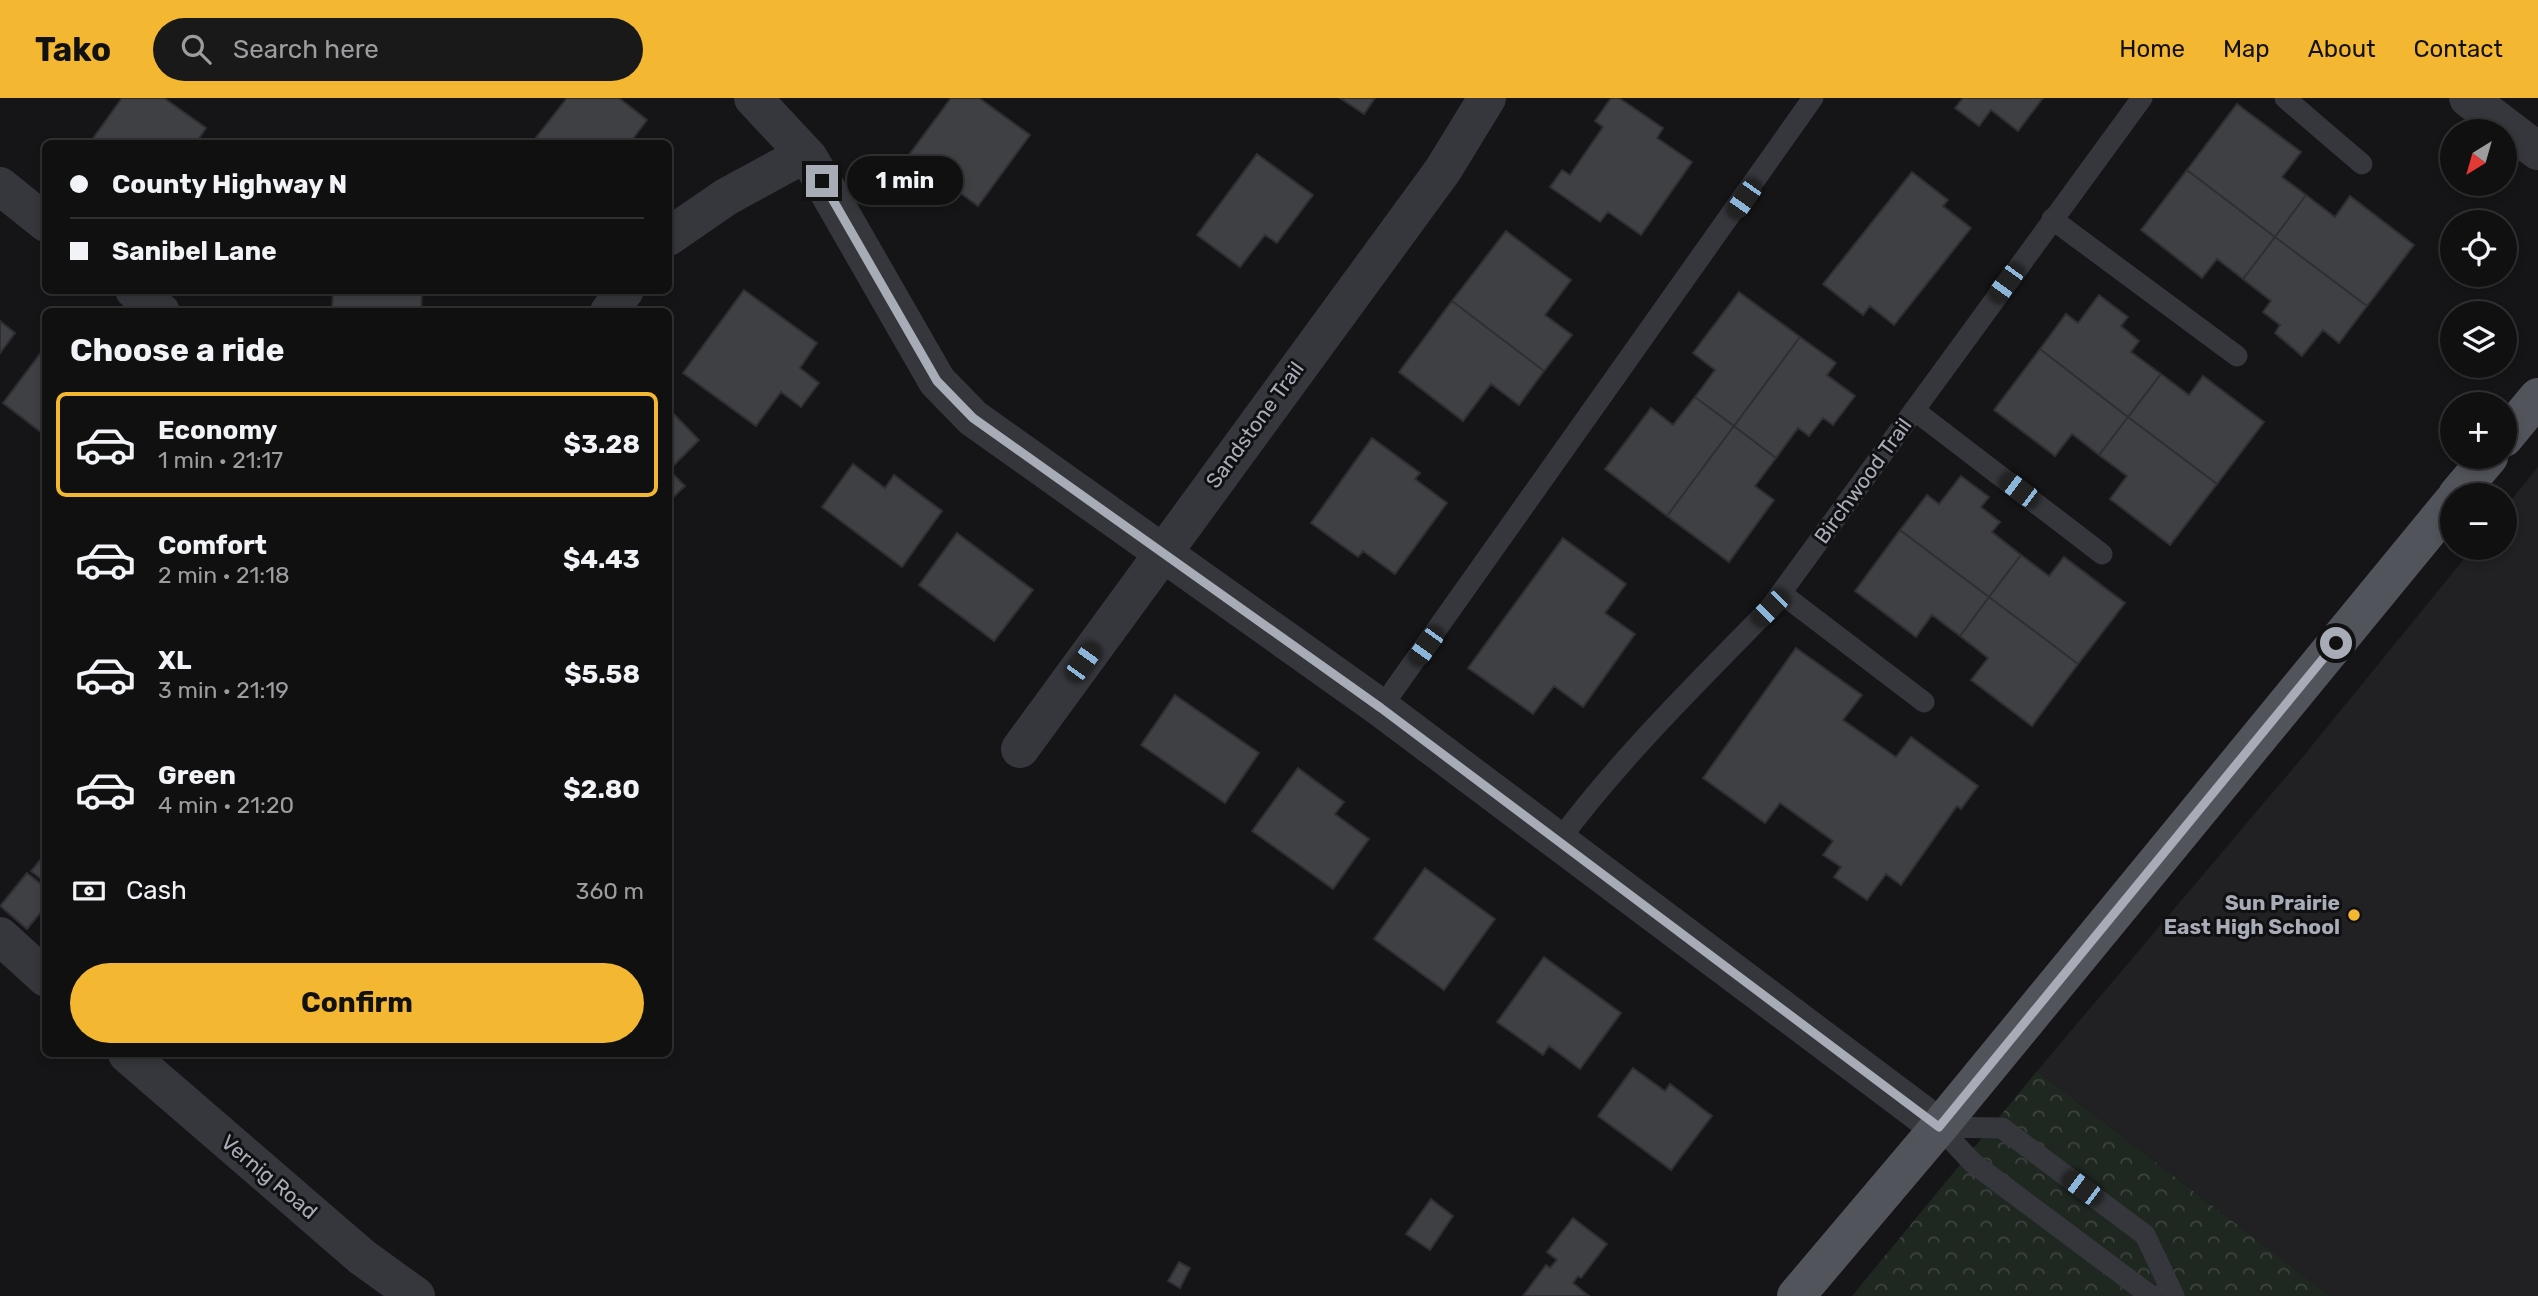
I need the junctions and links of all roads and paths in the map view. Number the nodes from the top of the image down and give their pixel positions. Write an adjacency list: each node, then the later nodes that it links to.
1 (753, 98): 8 (street)
2 (1487, 98): 23 (street, Sandstone Trail)
3 (1813, 98): 27 (lane)
4 (2141, 98): 11 (lane, Birchwood Trail)
5 (2285, 98): 9 (lane)
6 (2468, 98): 7 (street)
7 (2538, 151)
8 (805, 154): 13 (street); 23 (street)
9 (2362, 164)
10 (0, 186): 12 (street)
11 (2052, 219): 16 (lane); 18 (lane, Birchwood Trail)
12 (42, 220)
13 (672, 234)
14 (139, 294): 15 (street)
15 (156, 308)
16 (2236, 356)
17 (2538, 397): 19 (main road)
18 (1914, 410): 24 (lane); 25 (lane, Birchwood Trail)
19 (2517, 422)
20 (2479, 469): 21 (main road)
21 (2467, 483)
22 (2440, 517): 33 (main road)
23 (1162, 552): 27 (street); 28 (street, Sandstone Trail)
24 (2102, 554)
25 (1781, 593): 26 (lane); 29 (lane, Birchwood Trail)
26 (1924, 702)
27 (1381, 708): 29 (street)
28 (1020, 749)
29 (1558, 842): 33 (street)
30 (0, 936): 31 (street)
31 (42, 974)
32 (130, 1057): 34 (street, Vernig Road)
33 (1939, 1127): 35 (main road); 36 (lane); 37 (lane)
34 (416, 1296)
35 (1796, 1296)
36 (2151, 1296)
37 (2174, 1296)

